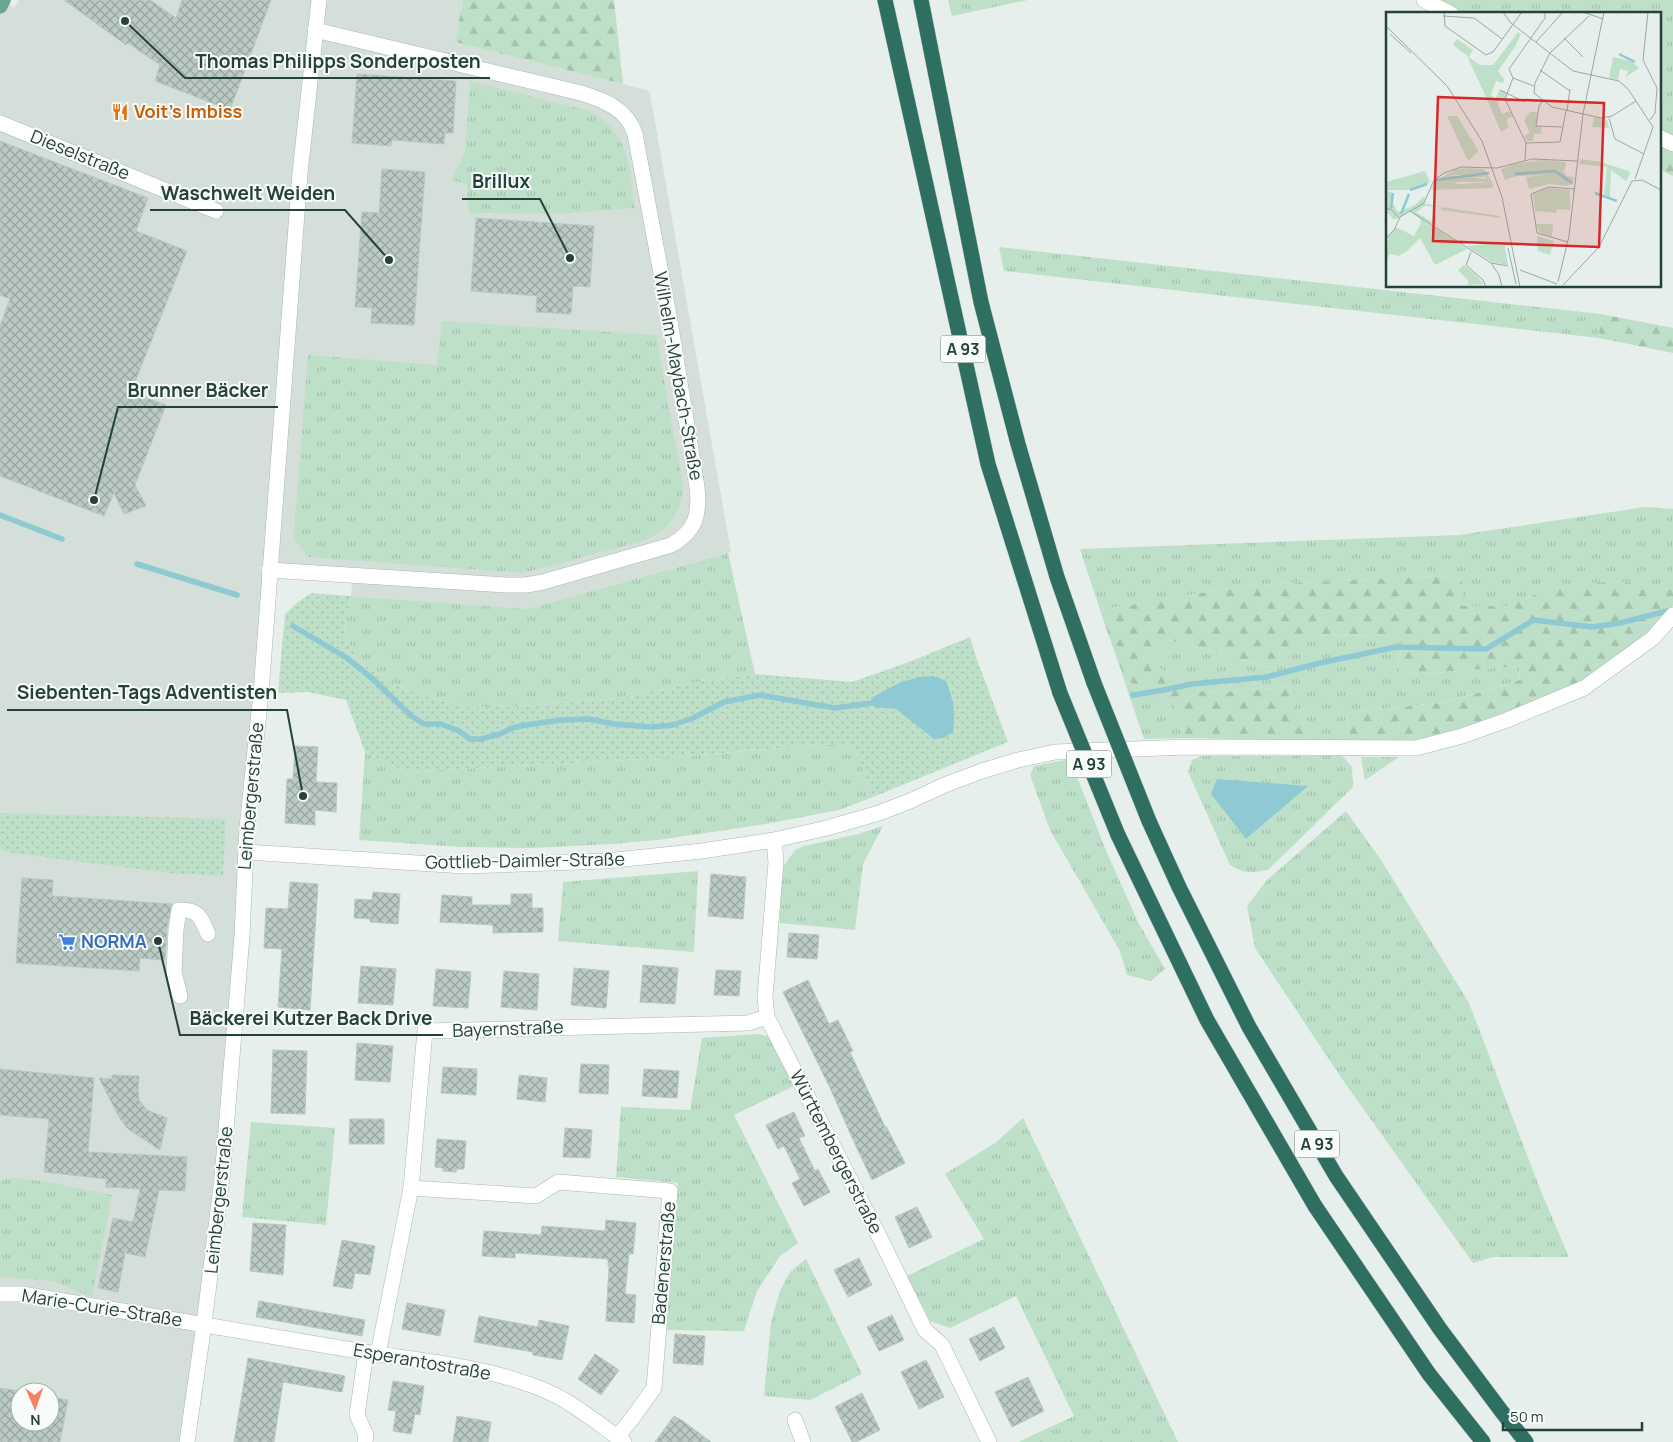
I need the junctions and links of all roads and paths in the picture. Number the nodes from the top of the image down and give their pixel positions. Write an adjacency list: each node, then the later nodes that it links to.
1 (3, 0): 6 (main road)
2 (319, 0): 8 (street, Leimbergerstraße)
3 (886, 0): 30 (highway, A 93, bridge)
4 (921, 0): 31 (highway, A 93, bridge)
5 (1424, 0): 7 (street)
6 (0, 6)
7 (1447, 12)
8 (316, 30): 13 (street, Leimbergerstraße); 13 (street, Wilhelm-Maybach-Straße)
9 (0, 123): 12 (street, Dieselstraße)
10 (1660, 138): 11 (street)
11 (1673, 144)
12 (216, 211)
13 (269, 570): 16 (street, Leimbergerstraße)
14 (1673, 615): 15 (street, Gottlieb-Daimler-Straße)
15 (774, 840): 16 (street, Gottlieb-Daimler-Straße); 19 (street, Württembergerstraße)
16 (246, 852): 22 (street, Leimbergerstraße)
17 (208, 934): 18 (street)
18 (180, 996)
19 (768, 1017): 20 (street, Bayernstraße); 29 (street, Württembergerstraße)
20 (411, 1188): 23 (street, Bayernstraße); 25 (street, Badenerstraße)
21 (0, 1294): 22 (street, Marie-Curie-Straße)
22 (204, 1324): 23 (street, Esperantostraße); 26 (street, Leimbergerstraße)
23 (372, 1353): 25 (street, Esperantostraße); 27 (street, Bayernstraße)
24 (795, 1420): 28 (street)
25 (620, 1440)
26 (187, 1442)
27 (366, 1442)
28 (803, 1442)
29 (989, 1442)
30 (1483, 1442)
31 (1526, 1442)

